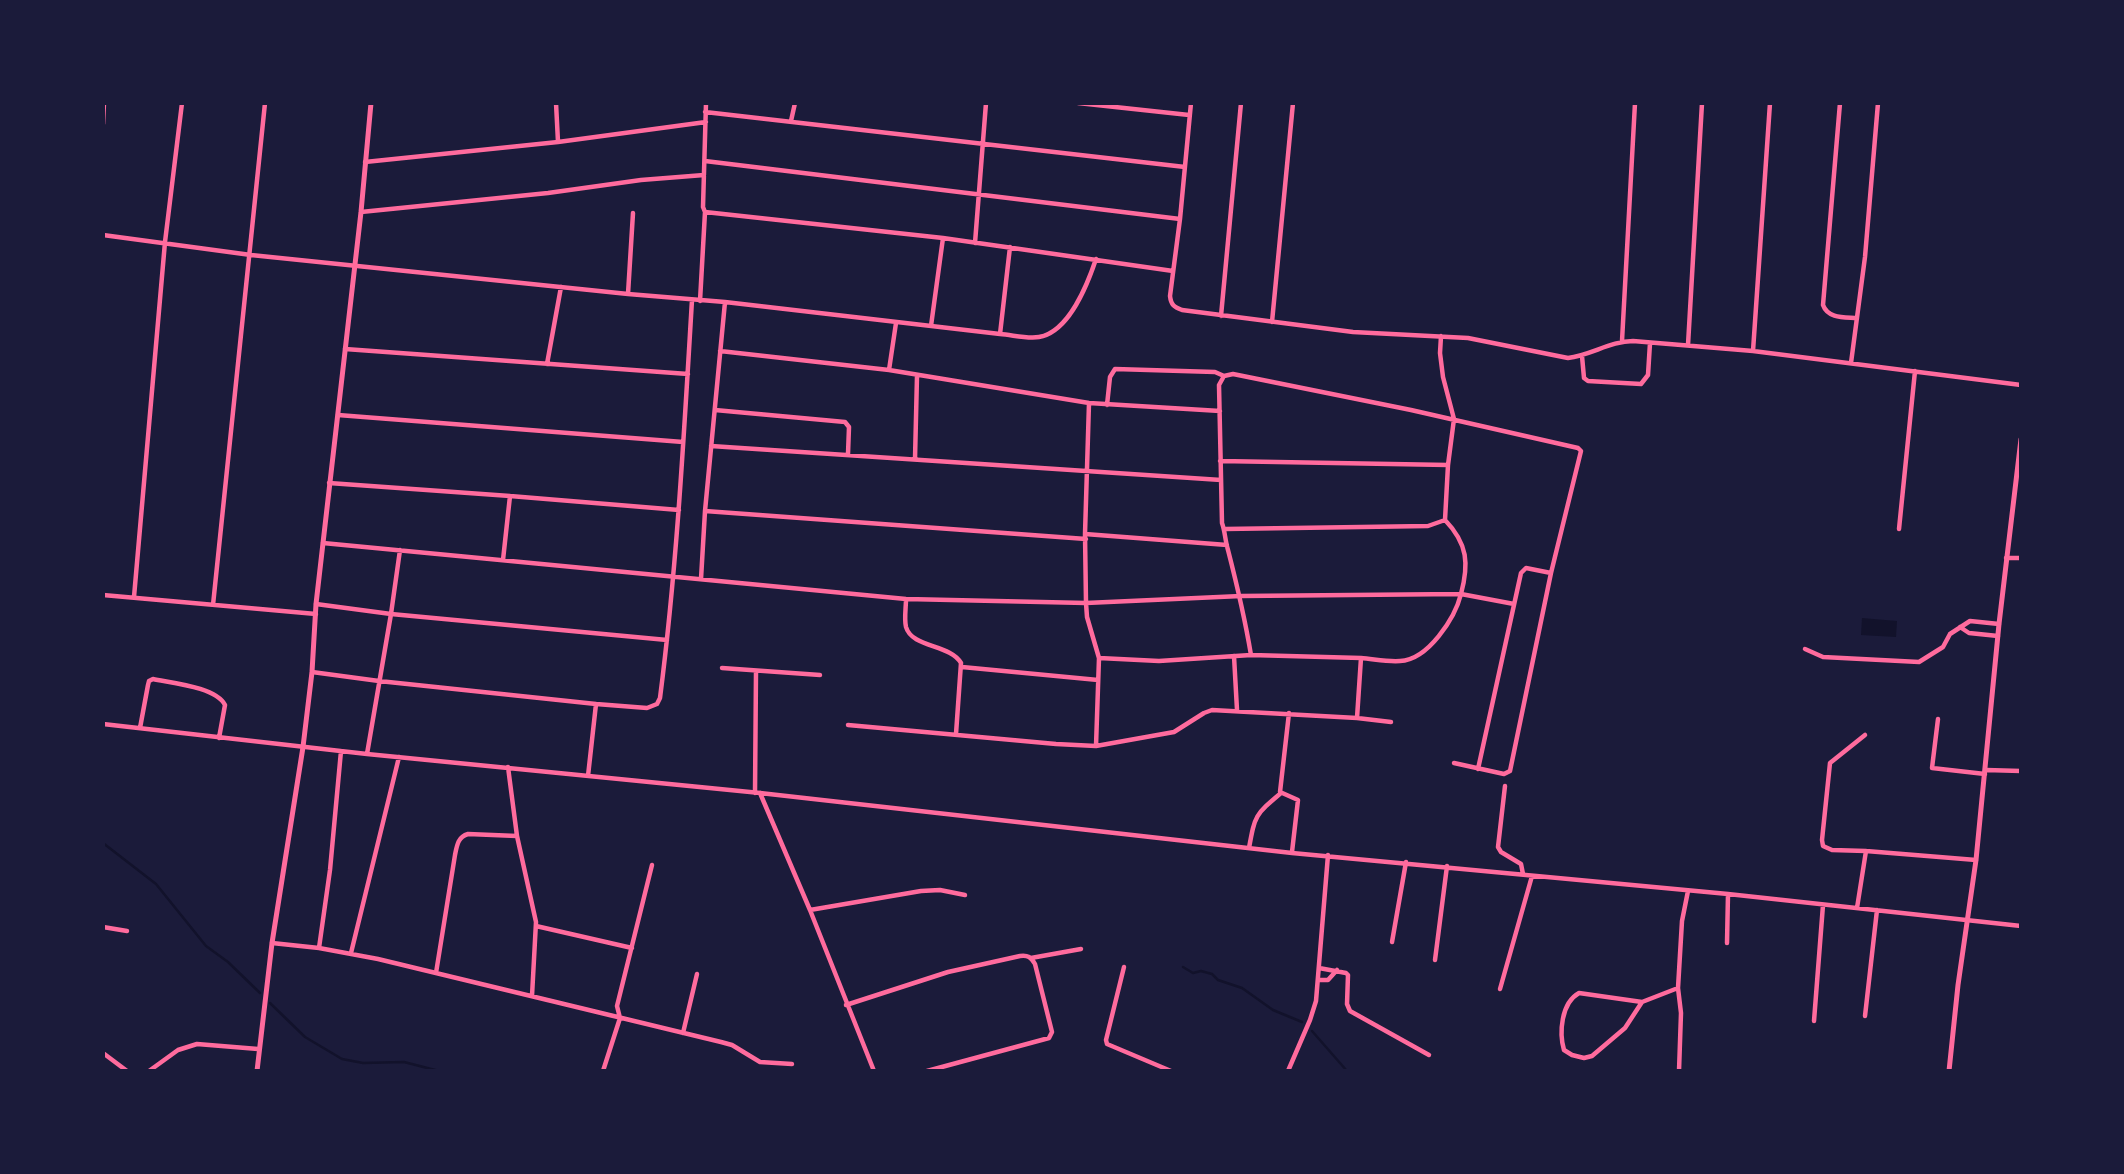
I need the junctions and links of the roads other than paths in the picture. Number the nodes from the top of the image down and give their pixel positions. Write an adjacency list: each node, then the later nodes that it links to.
1 (104, 103): 22 (street)
2 (182, 103): 36 (street)
3 (265, 103): 39 (street)
4 (371, 103): 26 (street)
5 (556, 103): 23 (street)
6 (706, 103): 18 (street)
7 (795, 103): 20 (street)
8 (986, 103): 24 (street)
9 (1077, 103): 19 (street)
10 (1191, 103): 19 (street)
11 (1241, 103): 48 (street)
12 (1293, 103): 50 (street)
13 (1635, 103): 55 (street)
14 (1702, 103): 57 (street)
15 (1770, 103): 60 (street)
16 (1840, 103): 49 (street)
17 (1878, 103): 49 (street)
18 (705, 112): 20 (street); 21 (street)
19 (1189, 115): 27 (street)
20 (791, 121): 24 (street)
21 (706, 122): 23 (street); 25 (street)
22 (103, 124)
23 (558, 142): 26 (street)
24 (983, 144): 27 (street); 29 (street)
25 (705, 161): 28 (street); 29 (street)
26 (365, 162): 30 (street)
27 (1185, 167): 33 (street)
28 (704, 175): 30 (street); 31 (street)
29 (979, 194): 33 (street); 37 (street)
30 (361, 212): 41 (street)
31 (705, 212): 35 (street); 46 (street)
32 (633, 213): 44 (street)
33 (1180, 219): 42 (street)
34 (103, 235): 36 (street)
35 (943, 239): 37 (street); 52 (street)
36 (165, 243): 39 (street); 105 (street)
37 (975, 243): 38 (street)
38 (1010, 247): 40 (street); 53 (street)
39 (251, 255): 41 (street); 110 (street)
40 (1096, 259): 42 (street); 53 (street)
41 (355, 264): 43 (street); 58 (street)
42 (1174, 271): 48 (street)
43 (561, 287): 44 (street); 62 (street)
44 (628, 294): 45 (street)
45 (692, 300): 46 (street); 66 (street)
46 (700, 301): 47 (street)
47 (725, 302): 51 (street); 59 (street)
48 (1221, 316): 50 (street)
49 (1857, 318): 63 (street)
50 (1272, 322): 54 (street)
51 (896, 323): 52 (street); 64 (street)
52 (931, 326): 53 (street)
53 (1000, 334)
54 (1441, 337): 61 (street); 75 (street)
55 (1622, 341): 56 (street); 61 (street)
56 (1650, 343): 57 (street); 61 (street)
57 (1688, 345): 60 (street)
58 (345, 349): 62 (street); 74 (street)
59 (720, 351): 64 (street); 72 (street)
60 (1753, 351): 63 (street)
61 (1582, 356)
62 (547, 364): 66 (street)
63 (1851, 364): 65 (street)
64 (889, 370): 67 (street)
65 (1915, 371): 69 (street); 91 (street)
66 (688, 374): 77 (street)
67 (917, 376): 70 (street); 80 (street)
68 (1224, 376): 71 (street); 73 (street); 75 (street)
69 (2021, 385)
70 (1089, 403): 71 (street); 83 (street)
71 (1107, 405): 73 (street)
72 (715, 410): 78 (street); 79 (street)
73 (1220, 411): 81 (street)
74 (337, 415): 77 (street); 85 (street)
75 (1454, 419): 82 (street); 99 (street)
76 (2021, 439): 96 (street)
77 (683, 442): 87 (street)
78 (711, 446): 79 (street); 88 (street)
79 (848, 454): 80 (street)
80 (915, 459): 83 (street)
81 (1220, 461): 82 (street); 84 (street)
82 (1448, 466): 89 (street)
83 (1087, 470): 84 (street); 92 (street)
84 (1221, 480): 90 (street)
85 (329, 484): 86 (street); 93 (street)
86 (510, 496): 87 (street); 98 (street)
87 (678, 510): 100 (street)
88 (705, 512): 92 (street); 101 (street)
89 (1445, 520): 90 (street); 102 (street)
90 (1225, 529): 94 (street)
91 (1899, 529)
92 (1085, 536): 94 (street); 107 (street)
93 (323, 543): 95 (street); 108 (street)
94 (1227, 545): 104 (street)
95 (400, 550): 98 (street); 112 (street)
96 (2006, 558): 97 (street); 113 (street)
97 (2021, 558)
98 (503, 560): 100 (street)
99 (1550, 573): 109 (street); 148 (street)
100 (672, 576): 101 (street); 116 (street)
101 (701, 579): 106 (street)
102 (1461, 594): 104 (street); 109 (street); 121 (street)
103 (103, 595): 105 (street)
104 (1241, 596): 107 (street); 118 (street)
105 (134, 597): 110 (street)
106 (906, 599): 107 (street); 122 (street)
107 (1086, 603): 120 (street)
108 (316, 604): 111 (street); 112 (street)
109 (1514, 604): 148 (street)
110 (213, 605): 111 (street)
111 (316, 614): 125 (street)
112 (391, 614): 116 (street); 128 (street)
113 (1999, 624): 114 (street); 115 (street)
114 (1960, 627): 115 (street); 117 (street)
115 (1998, 636): 149 (street)
116 (667, 640): 129 (street)
117 (1805, 649)
118 (1251, 655): 119 (street); 121 (street)
119 (1234, 656): 120 (street); 130 (street)
120 (1099, 658): 127 (street)
121 (1361, 659): 132 (street)
122 (961, 667): 127 (street); 138 (street)
123 (722, 668): 124 (street)
124 (756, 671): 126 (street); 153 (street)
125 (312, 672): 128 (street); 142 (street)
126 (820, 676)
127 (1098, 680): 141 (street)
128 (379, 681): 129 (street); 144 (street)
129 (596, 704): 151 (street)
130 (1237, 710): 131 (street); 141 (street)
131 (1289, 713): 132 (street); 154 (street)
132 (1357, 718): 134 (street)
133 (1938, 719): 149 (street)
134 (1391, 722)
135 (103, 724): 137 (street)
136 (848, 725): 138 (street)
137 (139, 728): 140 (street); 140 (street)
138 (956, 734): 141 (street)
139 (1865, 735): 157 (street)
140 (219, 738): 142 (street)
141 (1097, 746)
142 (303, 747): 143 (street); 179 (street)
143 (341, 751): 144 (street); 181 (street)
144 (367, 754): 145 (street)
145 (399, 757): 147 (street); 184 (street)
146 (1454, 763): 148 (street)
147 (508, 767): 151 (street); 155 (street)
148 (1478, 769)
149 (1985, 772): 150 (street); 160 (street)
150 (2021, 772)
151 (588, 776): 153 (street)
152 (1505, 786): 164 (street)
153 (757, 793): 156 (street); 171 (street)
154 (1280, 793): 156 (street); 158 (street)
155 (517, 836): 174 (street); 190 (street)
156 (1249, 848): 158 (street)
157 (1866, 851): 160 (street); 170 (street)
158 (1292, 853): 159 (street)
159 (1328, 855): 161 (street); 188 (street)
160 (1976, 860): 173 (street)
161 (1406, 862): 163 (street); 178 (street)
162 (652, 865): 182 (street)
163 (1447, 866): 164 (street); 186 (street)
164 (1523, 874): 165 (street)
165 (1532, 876): 166 (street); 194 (street)
166 (1688, 890): 167 (street); 193 (street)
167 (1728, 894): 169 (street); 180 (street)
168 (965, 895): 171 (street)
169 (1823, 905): 170 (street); 200 (street)
170 (1857, 908): 172 (street)
171 (810, 910): 197 (street)
172 (1877, 910): 173 (street); 198 (street)
173 (1968, 919): 175 (street); 215 (street)
174 (536, 926): 182 (street); 195 (street)
175 (2021, 926)
176 (103, 927): 177 (street)
177 (127, 931)
178 (1392, 942)
179 (272, 943): 181 (street); 202 (street)
180 (1727, 943)
181 (319, 948): 184 (street)
182 (632, 948): 199 (street)
183 (1081, 948): 185 (street)
184 (351, 953): 190 (street)
185 (1031, 958): 197 (street); 211 (street)
186 (1435, 960)
187 (1124, 967): 212 (street)
188 (1319, 968): 189 (street); 192 (street)
189 (1337, 970): 192 (street); 204 (street)
190 (436, 973): 195 (street)
191 (697, 974): 201 (street)
192 (1318, 980): 213 (street)
193 (1678, 988): 196 (street); 214 (street)
194 (1500, 989)
195 (532, 996): 199 (street)
196 (1642, 1002): 196 (street)
197 (846, 1005): 210 (street)
198 (1865, 1016)
199 (620, 1017): 201 (street); 209 (street)
200 (1814, 1021)
201 (683, 1032): 205 (street)
202 (258, 1049): 207 (street); 208 (street)
203 (103, 1053): 206 (street)
204 (1429, 1055)
205 (792, 1064)
206 (127, 1071)
207 (149, 1071)
208 (257, 1071)
209 (603, 1071)
210 (874, 1071)
211 (927, 1071)
212 (1171, 1071)
213 (1288, 1071)
214 (1679, 1071)
215 (1949, 1071)

